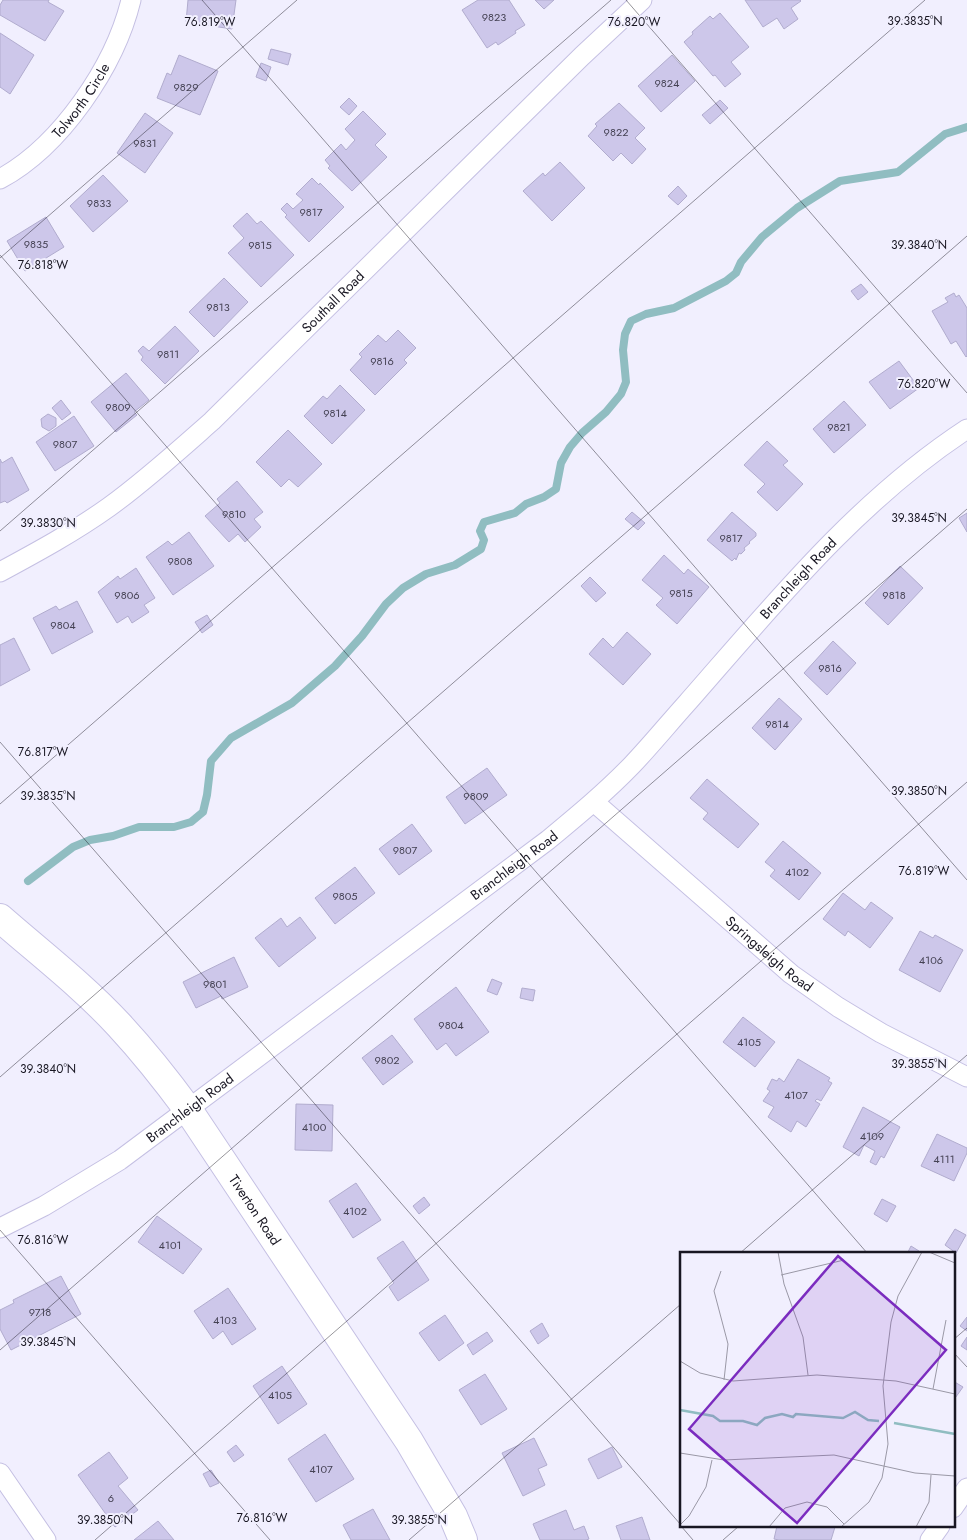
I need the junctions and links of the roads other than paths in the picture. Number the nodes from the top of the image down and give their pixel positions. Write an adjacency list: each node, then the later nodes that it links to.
1 (131, 0): 3 (street, Tolworth Circle)
2 (642, 0): 5 (street, Southall Road)
3 (0, 179)
4 (967, 429): 6 (street, Branchleigh Road)
5 (0, 572)
6 (594, 802): 8 (street, Springsleigh Road); 9 (street, Branchleigh Road)
7 (0, 918): 9 (street, Tiverton Road)
8 (967, 1077)
9 (189, 1110): 10 (street, Branchleigh Road); 16 (street, Tiverton Road)
10 (0, 1228)
11 (0, 1473): 15 (street)
12 (967, 1488): 13 (street)
13 (954, 1507)
14 (939, 1528): 17 (street)
15 (46, 1540)
16 (463, 1540)
17 (930, 1540)

